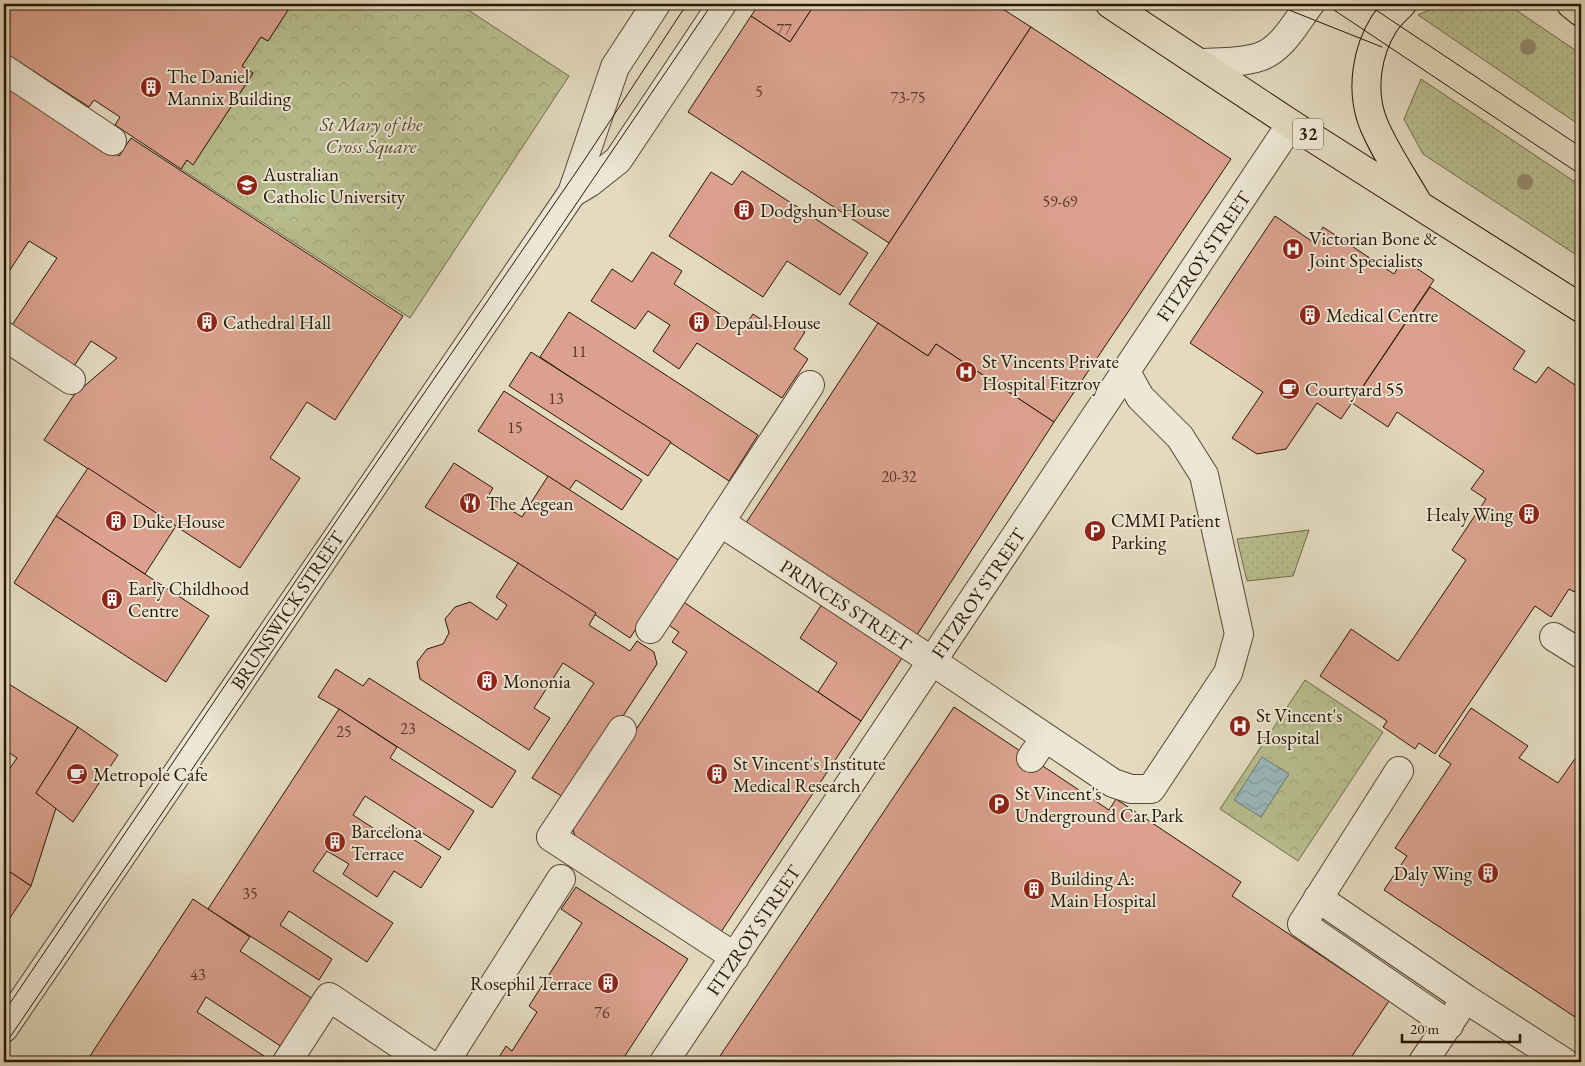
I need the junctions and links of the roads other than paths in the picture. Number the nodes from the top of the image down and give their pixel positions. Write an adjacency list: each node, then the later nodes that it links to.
1 (656, 4): 12 (street, BRUNSWICK STREET)
2 (722, 4): 12 (street, BRUNSWICK STREET)
3 (1110, 4): 8 (main road, 32)
4 (1310, 4): 8 (street)
5 (1402, 4): 13 (main road)
6 (1571, 4): 7 (main road)
7 (1581, 12)
8 (1200, 63): 10 (main road, 32)
9 (4, 69): 11 (street)
10 (1292, 124): 13 (main road, 32); 16 (street, FITZROY STREET)
11 (112, 140)
12 (572, 193): 31 (street, BRUNSWICK STREET)
13 (1418, 204): 14 (main road, 32)
14 (1581, 308)
15 (4, 336): 17 (street)
16 (1126, 372): 23 (street, FITZROY STREET); 23 (street, PRINCES STREET)
17 (71, 380)
18 (810, 386): 19 (street)
19 (720, 522): 20 (street); 23 (street, PRINCES STREET)
20 (650, 629)
21 (1554, 637): 22 (street)
22 (1581, 654)
23 (932, 661): 28 (street, FITZROY STREET)
24 (622, 730): 28 (street)
25 (1399, 771): 27 (street)
26 (561, 879): 34 (street)
27 (1318, 898): 29 (street); 30 (street)
28 (735, 957): 35 (street, FITZROY STREET)
29 (1466, 999): 30 (street); 37 (street)
30 (1449, 1024): 36 (street)
31 (4, 1028)
32 (287, 1062): 33 (street)
33 (426, 1062)
34 (445, 1062)
35 (664, 1062)
36 (1423, 1062)
37 (1564, 1062)

